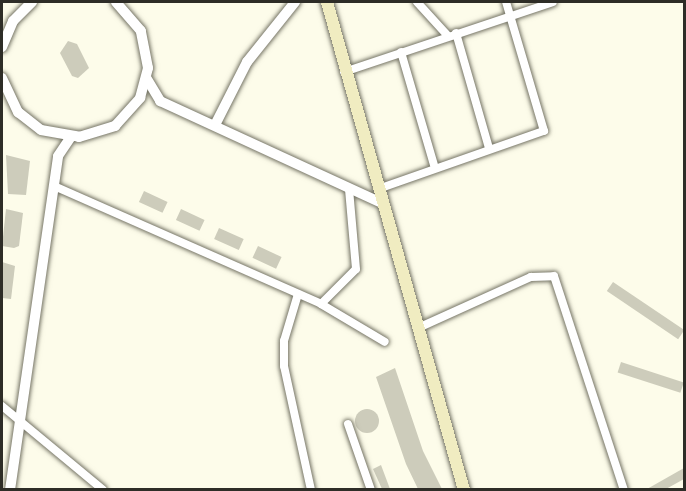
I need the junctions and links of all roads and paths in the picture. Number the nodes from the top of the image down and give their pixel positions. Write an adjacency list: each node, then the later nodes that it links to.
1 (32, 2): 11 (street)
2 (116, 2): 15 (street)
3 (295, 2): 18 (street)
4 (327, 2): 13 (main road)
5 (417, 2): 10 (street)
6 (506, 2): 9 (street)
7 (553, 2): 8 (street)
8 (541, 3): 9 (street)
9 (511, 15): 10 (street); 21 (street)
10 (452, 35): 12 (street); 21 (street)
11 (2, 41)
12 (401, 52): 13 (street); 23 (street)
13 (344, 72): 26 (main road)
14 (2, 78): 19 (street)
15 (147, 78): 16 (street); 17 (street)
16 (160, 101): 17 (street); 18 (street)
17 (135, 106): 20 (street)
18 (215, 125): 25 (street)
19 (50, 133): 20 (street); 22 (street)
20 (70, 138): 22 (street)
21 (489, 148): 23 (street)
22 (58, 156): 24 (street)
23 (434, 165): 26 (street)
24 (54, 186): 28 (street); 33 (street)
25 (349, 189): 27 (street); 29 (street)
26 (378, 189): 27 (main road)
27 (382, 203): 30 (main road)
28 (298, 294): 29 (street); 37 (street)
29 (321, 304): 31 (street)
30 (418, 328): 39 (main road); 40 (street)
31 (385, 342)
32 (2, 406): 33 (street)
33 (20, 421): 35 (street); 36 (street)
34 (348, 424): 38 (street)
35 (10, 489)
36 (103, 489)
37 (311, 489)
38 (371, 489)
39 (464, 489)
40 (624, 489)

